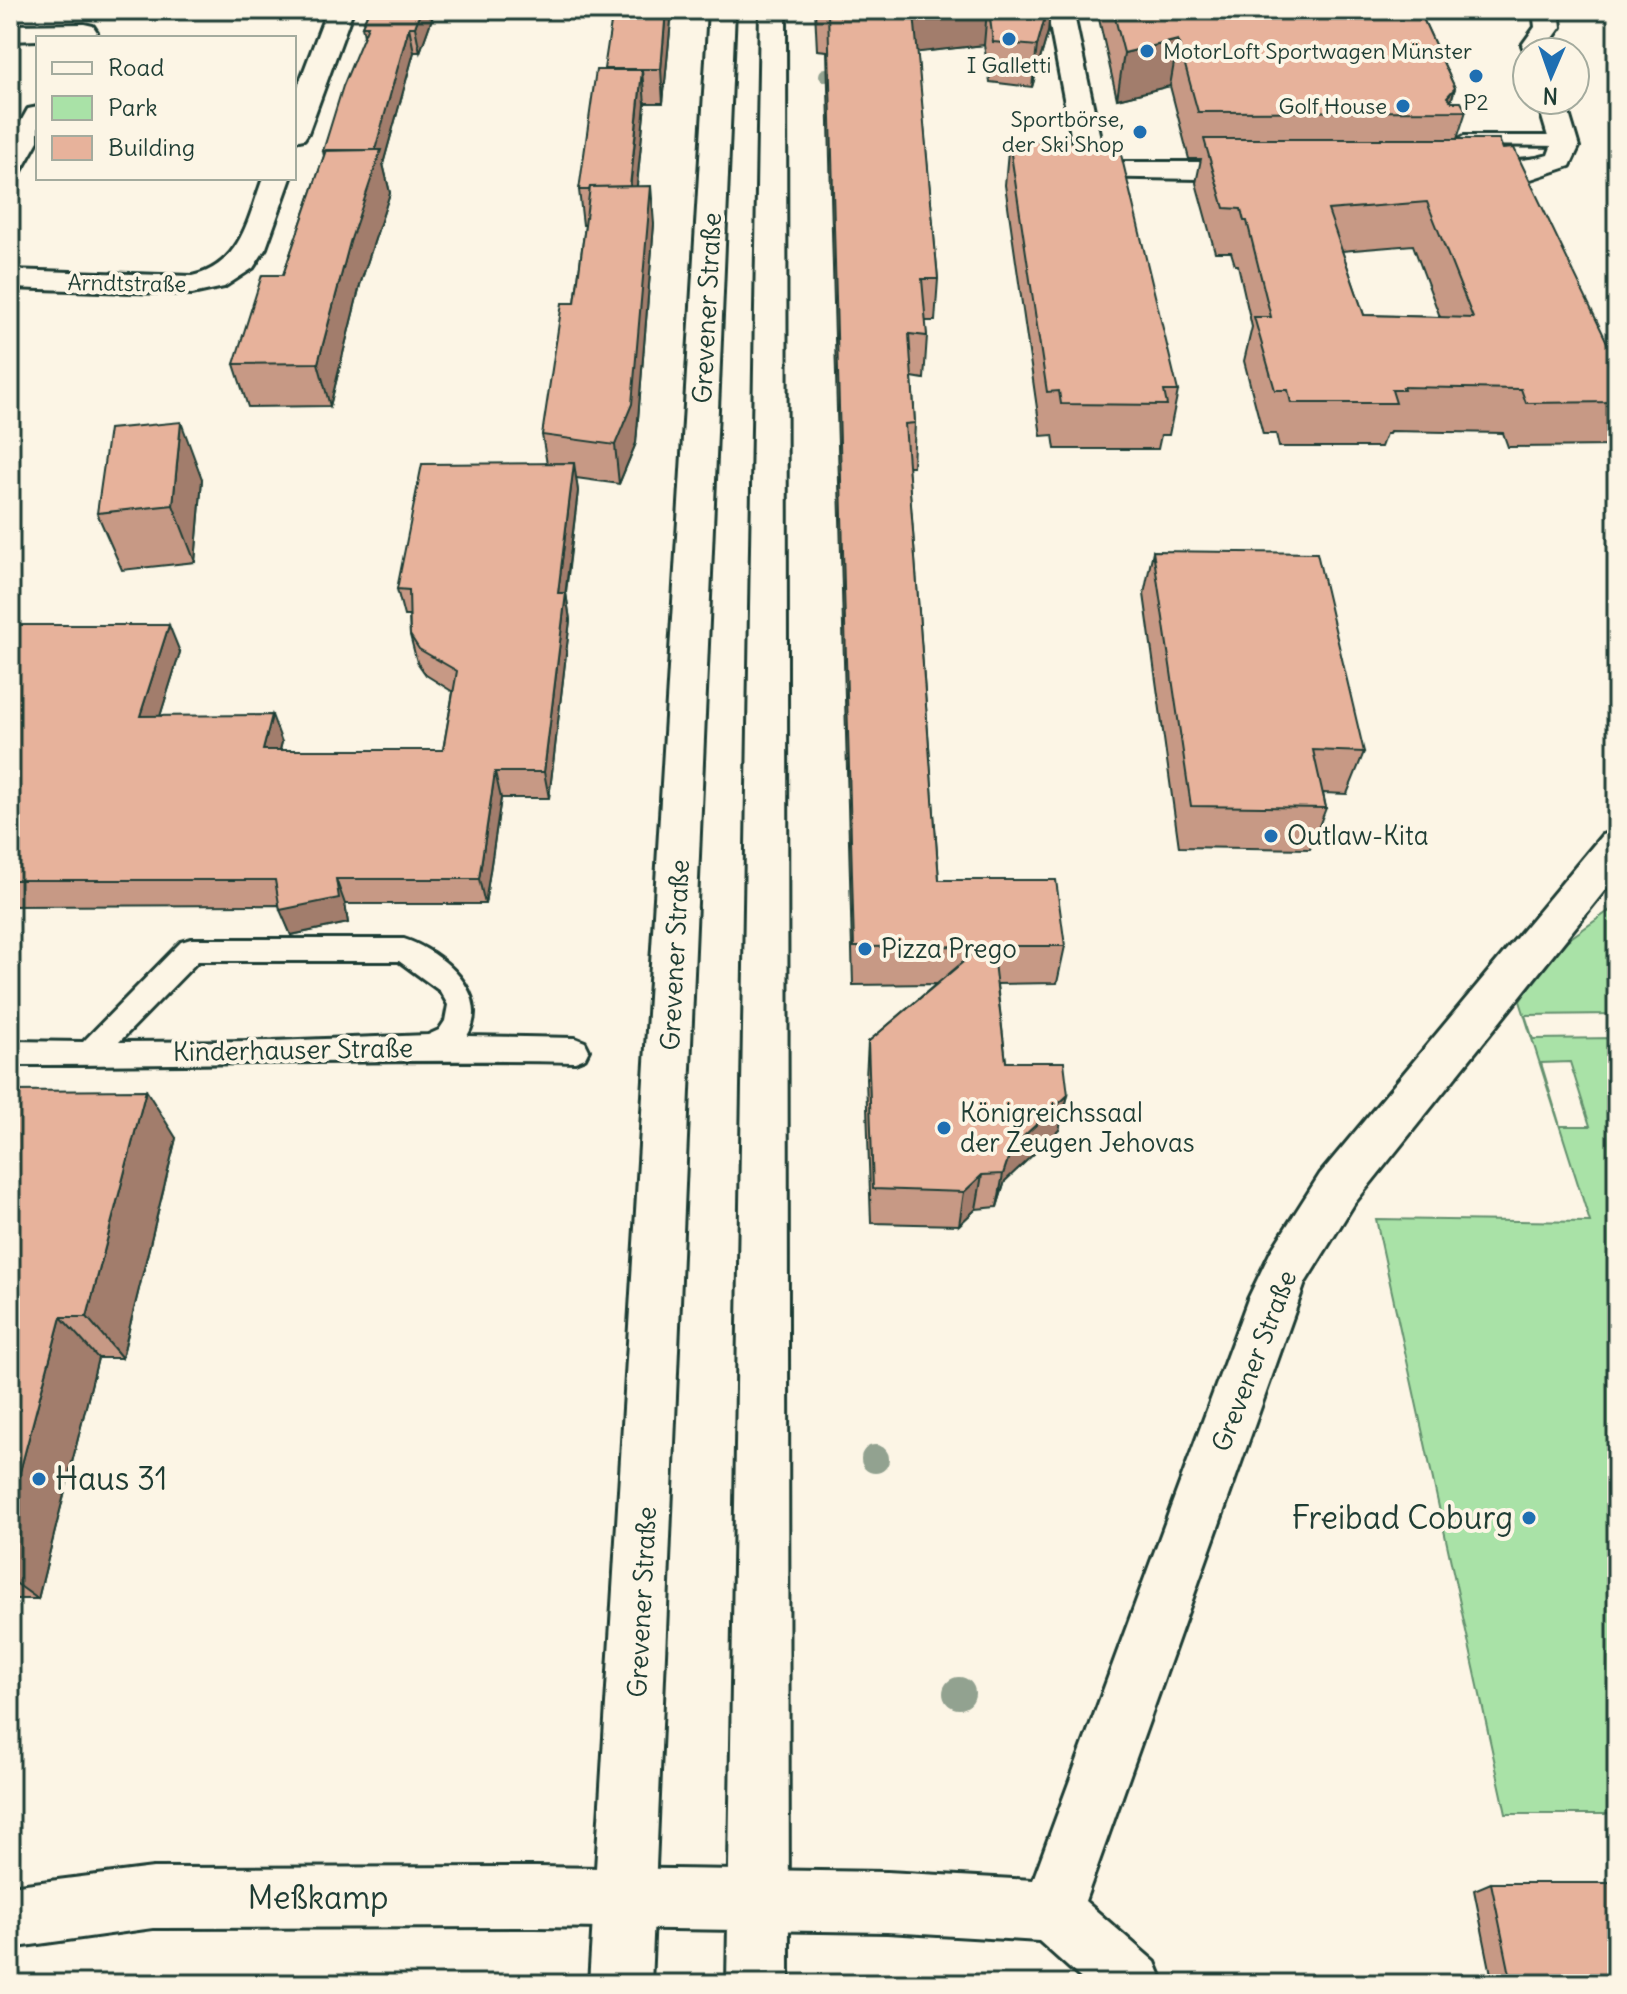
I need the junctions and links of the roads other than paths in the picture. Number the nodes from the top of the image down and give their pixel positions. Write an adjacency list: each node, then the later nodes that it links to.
1 (100, 10): 8 (main road)
2 (340, 10): 12 (main road)
3 (722, 10): 25 (main road, Grevener Straße)
4 (773, 10): 26 (main road)
5 (1060, 10): 17 (main road)
6 (1546, 10): 9 (main road)
7 (10, 33): 8 (main road)
8 (82, 35)
9 (1542, 36)
10 (1556, 116): 14 (main road)
11 (36, 119): 15 (main road)
12 (296, 128)
13 (1444, 141): 14 (lane)
14 (1563, 141): 16 (main road)
15 (10, 167)
16 (1437, 170)
17 (1280, 171)
18 (276, 180): 19 (main road, Arndtstraße)
19 (10, 279)
20 (1617, 846): 27 (main road, Grevener Straße)
21 (431, 1047): 22 (lane); 24 (lane, Kinderhauser Straße); 24 (lane, Kinderhauser Straße)
22 (575, 1050)
23 (10, 1053): 24 (lane, Kinderhauser Straße)
24 (90, 1053)
25 (626, 1899): 26 (main road); 28 (main road, Meßkamp); 29 (main road, Grevener Straße)
26 (758, 1901): 27 (main road); 30 (main road)
27 (1051, 1911): 31 (main road)
28 (10, 1917)
29 (620, 1984)
30 (758, 1984)
31 (1133, 1984)

